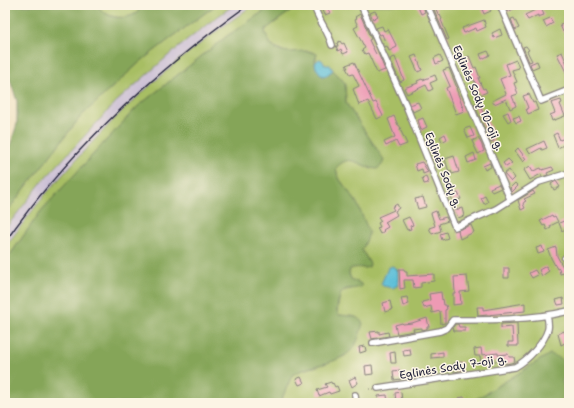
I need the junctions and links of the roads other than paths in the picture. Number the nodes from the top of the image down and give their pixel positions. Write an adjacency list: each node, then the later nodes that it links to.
1 (314, 5): 5 (street)
2 (360, 5): 8 (street, Eglinės Sodų g.)
3 (427, 5): 8 (street, Eglinės Sodų 10-oji g.)
4 (500, 5): 6 (street)
5 (332, 45)
6 (569, 90)
7 (569, 173): 8 (street, Eglinės Sodų g.)
8 (510, 199)
9 (565, 258): 10 (street)
10 (569, 264)
11 (569, 311): 12 (street)
12 (547, 316): 13 (street); 14 (street, Eglinės Sodų 7-oji g.)
13 (373, 342)
14 (378, 388)
15 (355, 395): 16 (street)
16 (356, 403)

